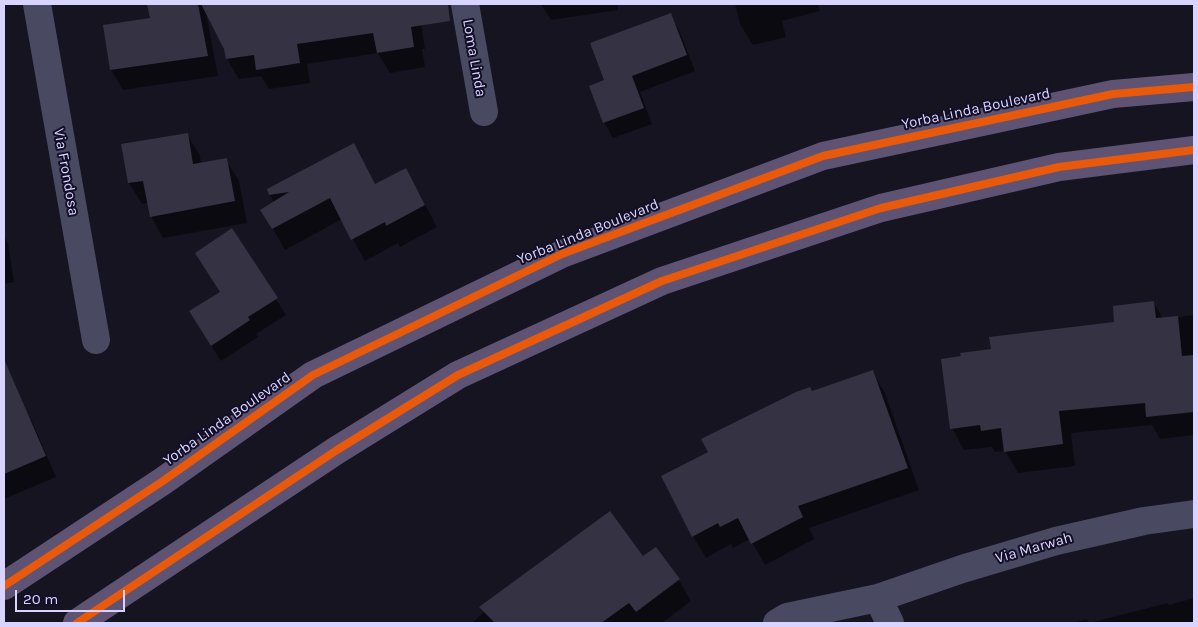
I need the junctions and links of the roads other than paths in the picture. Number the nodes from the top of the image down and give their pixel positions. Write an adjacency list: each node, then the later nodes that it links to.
1 (37, 4): 6 (street, Via Frondosa)
2 (465, 4): 4 (street, Loma Linda)
3 (1194, 87): 8 (main road, Yorba Linda Boulevard)
4 (484, 112)
5 (1194, 150): 10 (main road)
6 (96, 340)
7 (1194, 514): 9 (street, Via Marwah)
8 (4, 586)
9 (878, 598): 11 (street, Via Marwah); 12 (street); 13 (street)
10 (77, 623)
11 (777, 623)
12 (858, 623)
13 (890, 623)

